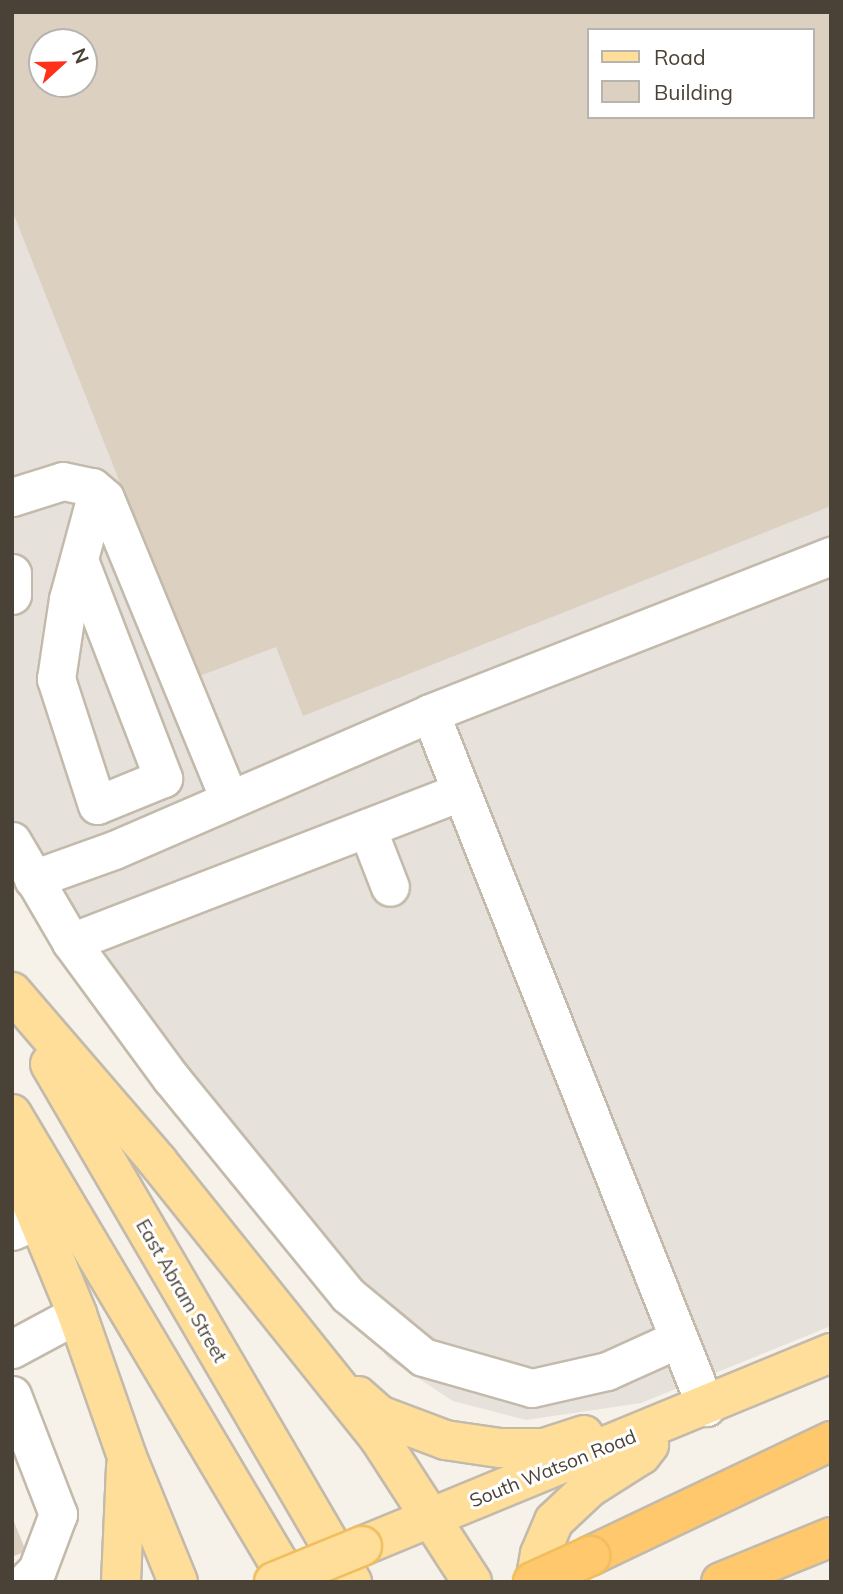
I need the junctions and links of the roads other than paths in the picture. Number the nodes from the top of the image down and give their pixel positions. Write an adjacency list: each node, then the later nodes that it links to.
1 (97, 492): 2 (lane); 4 (lane); 9 (lane)
2 (12, 496)
3 (831, 556): 7 (lane)
4 (79, 560): 4 (lane)
5 (12, 572): 6 (lane)
6 (12, 595)
7 (430, 713): 8 (lane); 9 (lane)
8 (460, 792): 10 (lane); 21 (lane)
9 (229, 799): 12 (lane)
10 (367, 828): 13 (lane); 14 (lane)
11 (12, 841): 12 (lane)
12 (33, 879): 14 (lane)
13 (390, 887)
14 (71, 943): 21 (lane)
15 (12, 992): 23 (main road)
16 (12, 999): 31 (main road, East Abram Street)
17 (12, 1114): 36 (main road)
18 (12, 1156): 19 (main road)
19 (25, 1226): 20 (main road)
20 (77, 1314): 22 (lane); 28 (main road)
21 (678, 1339): 26 (lane)
22 (14, 1342)
23 (307, 1351): 26 (main road); 29 (main road)
24 (831, 1353): 26 (main road, South Watson Road)
25 (12, 1395): 32 (lane)
26 (689, 1414): 29 (main road, South Watson Road); 38 (main road)
27 (831, 1441): 38 (highway, bridge)
28 (127, 1457): 33 (main road); 34 (main road)
29 (432, 1518): 31 (main road, South Watson Road); 37 (main road)
30 (831, 1537): 39 (highway)
31 (357, 1564): 35 (main road, South Watson Road, bridge)
32 (25, 1582)
33 (121, 1582)
34 (178, 1582)
35 (274, 1582)
36 (290, 1582)
37 (471, 1582)
38 (534, 1582)
39 (721, 1582)

